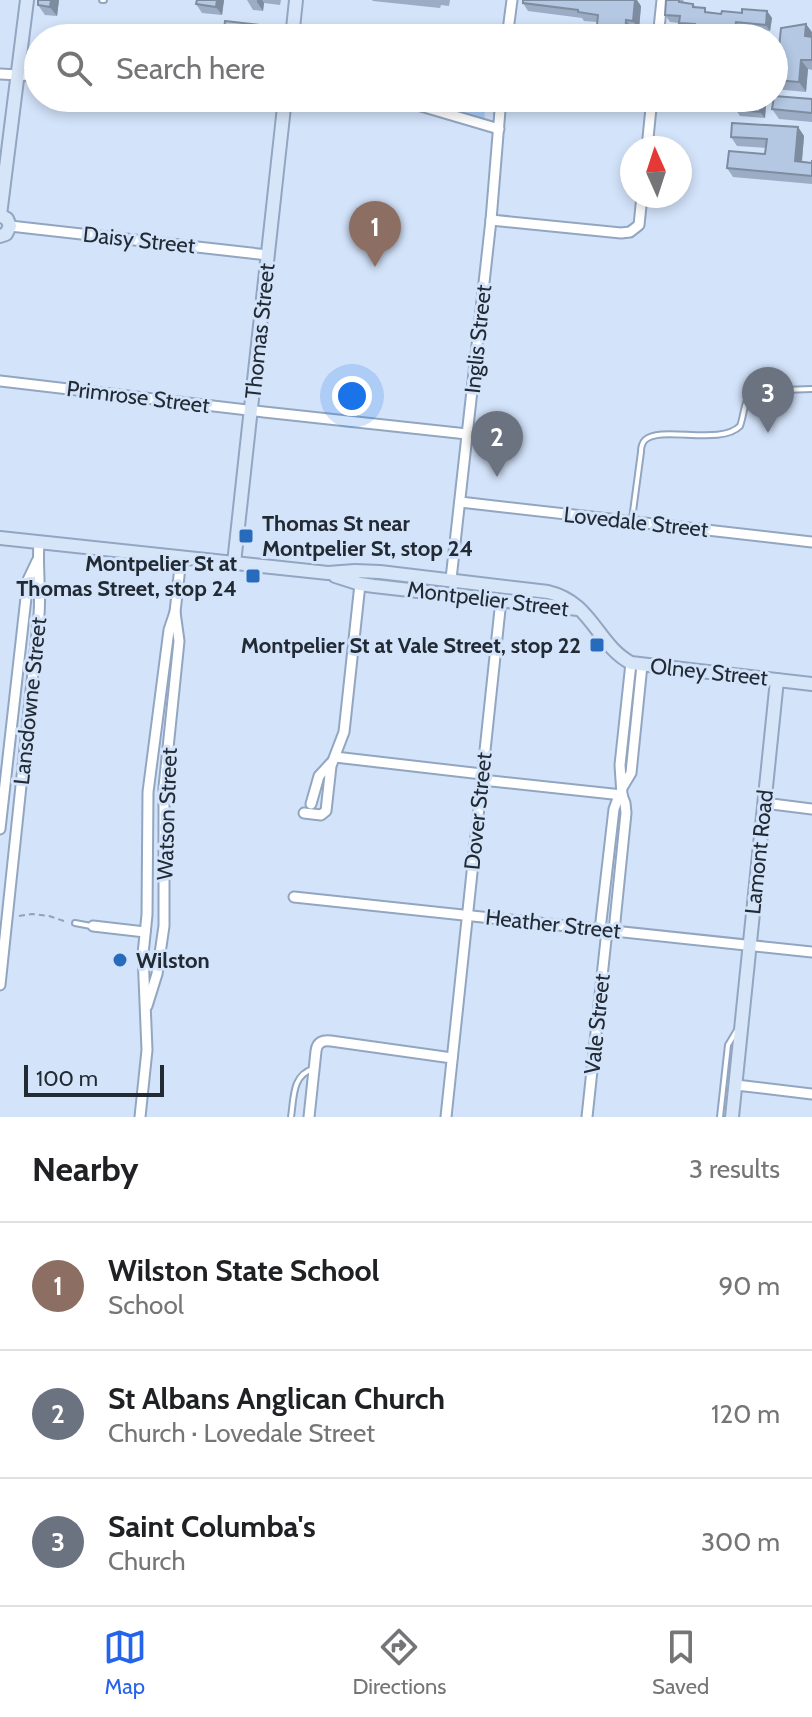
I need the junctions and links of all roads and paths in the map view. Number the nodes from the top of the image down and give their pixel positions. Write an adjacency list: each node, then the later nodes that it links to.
1 (27, 0): 9 (street)
2 (296, 0): 5 (street)
3 (512, 0): 6 (street)
4 (662, 0): 7 (street)
5 (293, 24)
6 (509, 24)
7 (659, 24)
8 (0, 74): 9 (street)
9 (17, 76): 10 (street); 18 (street)
10 (24, 76)
11 (284, 112): 22 (street, Thomas Street)
12 (447, 112): 15 (street)
13 (500, 112): 15 (street, Inglis Street)
14 (651, 112): 16 (street)
15 (499, 129): 19 (street, Inglis Street)
16 (648, 136)
17 (641, 208): 19 (street)
18 (0, 215): 20 (street)
19 (491, 220): 26 (street, Inglis Street)
20 (10, 226): 21 (street); 22 (street, Daisy Street)
21 (0, 236)
22 (268, 255): 25 (street, Thomas Street)
23 (0, 381): 25 (street, Primrose Street)
24 (812, 389): 28 (lane)
25 (251, 410): 26 (street, Primrose Street); 34 (street, Thomas Street)
26 (467, 434): 27 (street, Inglis Street)
27 (460, 502): 28 (street, Lovedale Street); 36 (street, Inglis Street)
28 (632, 522): 31 (street, Lovedale Street)
29 (0, 538): 30 (street, Montpelier Street)
30 (39, 542): 32 (street, Montpelier Street); 33 (street, Lansdowne Street)
31 (812, 542)
32 (181, 558): 34 (street, Montpelier Street); 40 (street, Watson Street)
33 (37, 561): 51 (street, Lansdowne Street); 61 (street, Lansdowne Street)
34 (234, 563): 35 (street, Montpelier Street)
35 (328, 573): 36 (street, Montpelier Street); 37 (street, Montpelier Street)
36 (451, 579): 39 (street, Montpelier Street)
37 (360, 584): 38 (street, Montpelier Street); 44 (street)
38 (501, 600): 39 (street, Montpelier Street); 45 (street, Dover Street)
39 (581, 610): 41 (street, Olney Street)
40 (175, 612): 58 (street, Watson Street); 62 (street, Watson Street)
41 (637, 664): 42 (street, Olney Street); 46 (street, Vale Street)
42 (777, 680): 43 (street, Olney Street); 47 (street, Lamont Road)
43 (812, 684)
44 (334, 759): 45 (street); 48 (street); 50 (street)
45 (482, 777): 46 (street); 53 (street, Dover Street)
46 (622, 792): 57 (street, Vale Street)
47 (764, 803): 49 (street); 59 (street, Lamont Road)
48 (311, 804)
49 (812, 809)
50 (304, 813)
51 (0, 829)
52 (294, 897): 53 (street, Heather Street)
53 (467, 914): 57 (street, Heather Street); 64 (street, Dover Street)
54 (17, 915): 55 (path)
55 (72, 922): 56 (lane)
56 (93, 926): 58 (street)
57 (607, 930): 59 (street, Heather Street); 72 (street, Vale Street)
58 (145, 932): 62 (street, Watson Street)
59 (749, 945): 60 (street, Heather Street); 63 (street, Lamont Road)
60 (812, 952)
61 (0, 985)
62 (146, 1013): 68 (street, Watson Street)
63 (741, 1024): 66 (street, Lamont Road); 73 (lane, Lamont Road)
64 (452, 1058): 65 (street); 71 (street, Dover Street)
65 (314, 1068): 69 (lane); 70 (street)
66 (736, 1085): 67 (street); 74 (street, Lamont Road)
67 (812, 1094)
68 (140, 1117)
69 (291, 1117)
70 (309, 1117)
71 (446, 1117)
72 (587, 1117)
73 (720, 1117)
74 (732, 1117)

